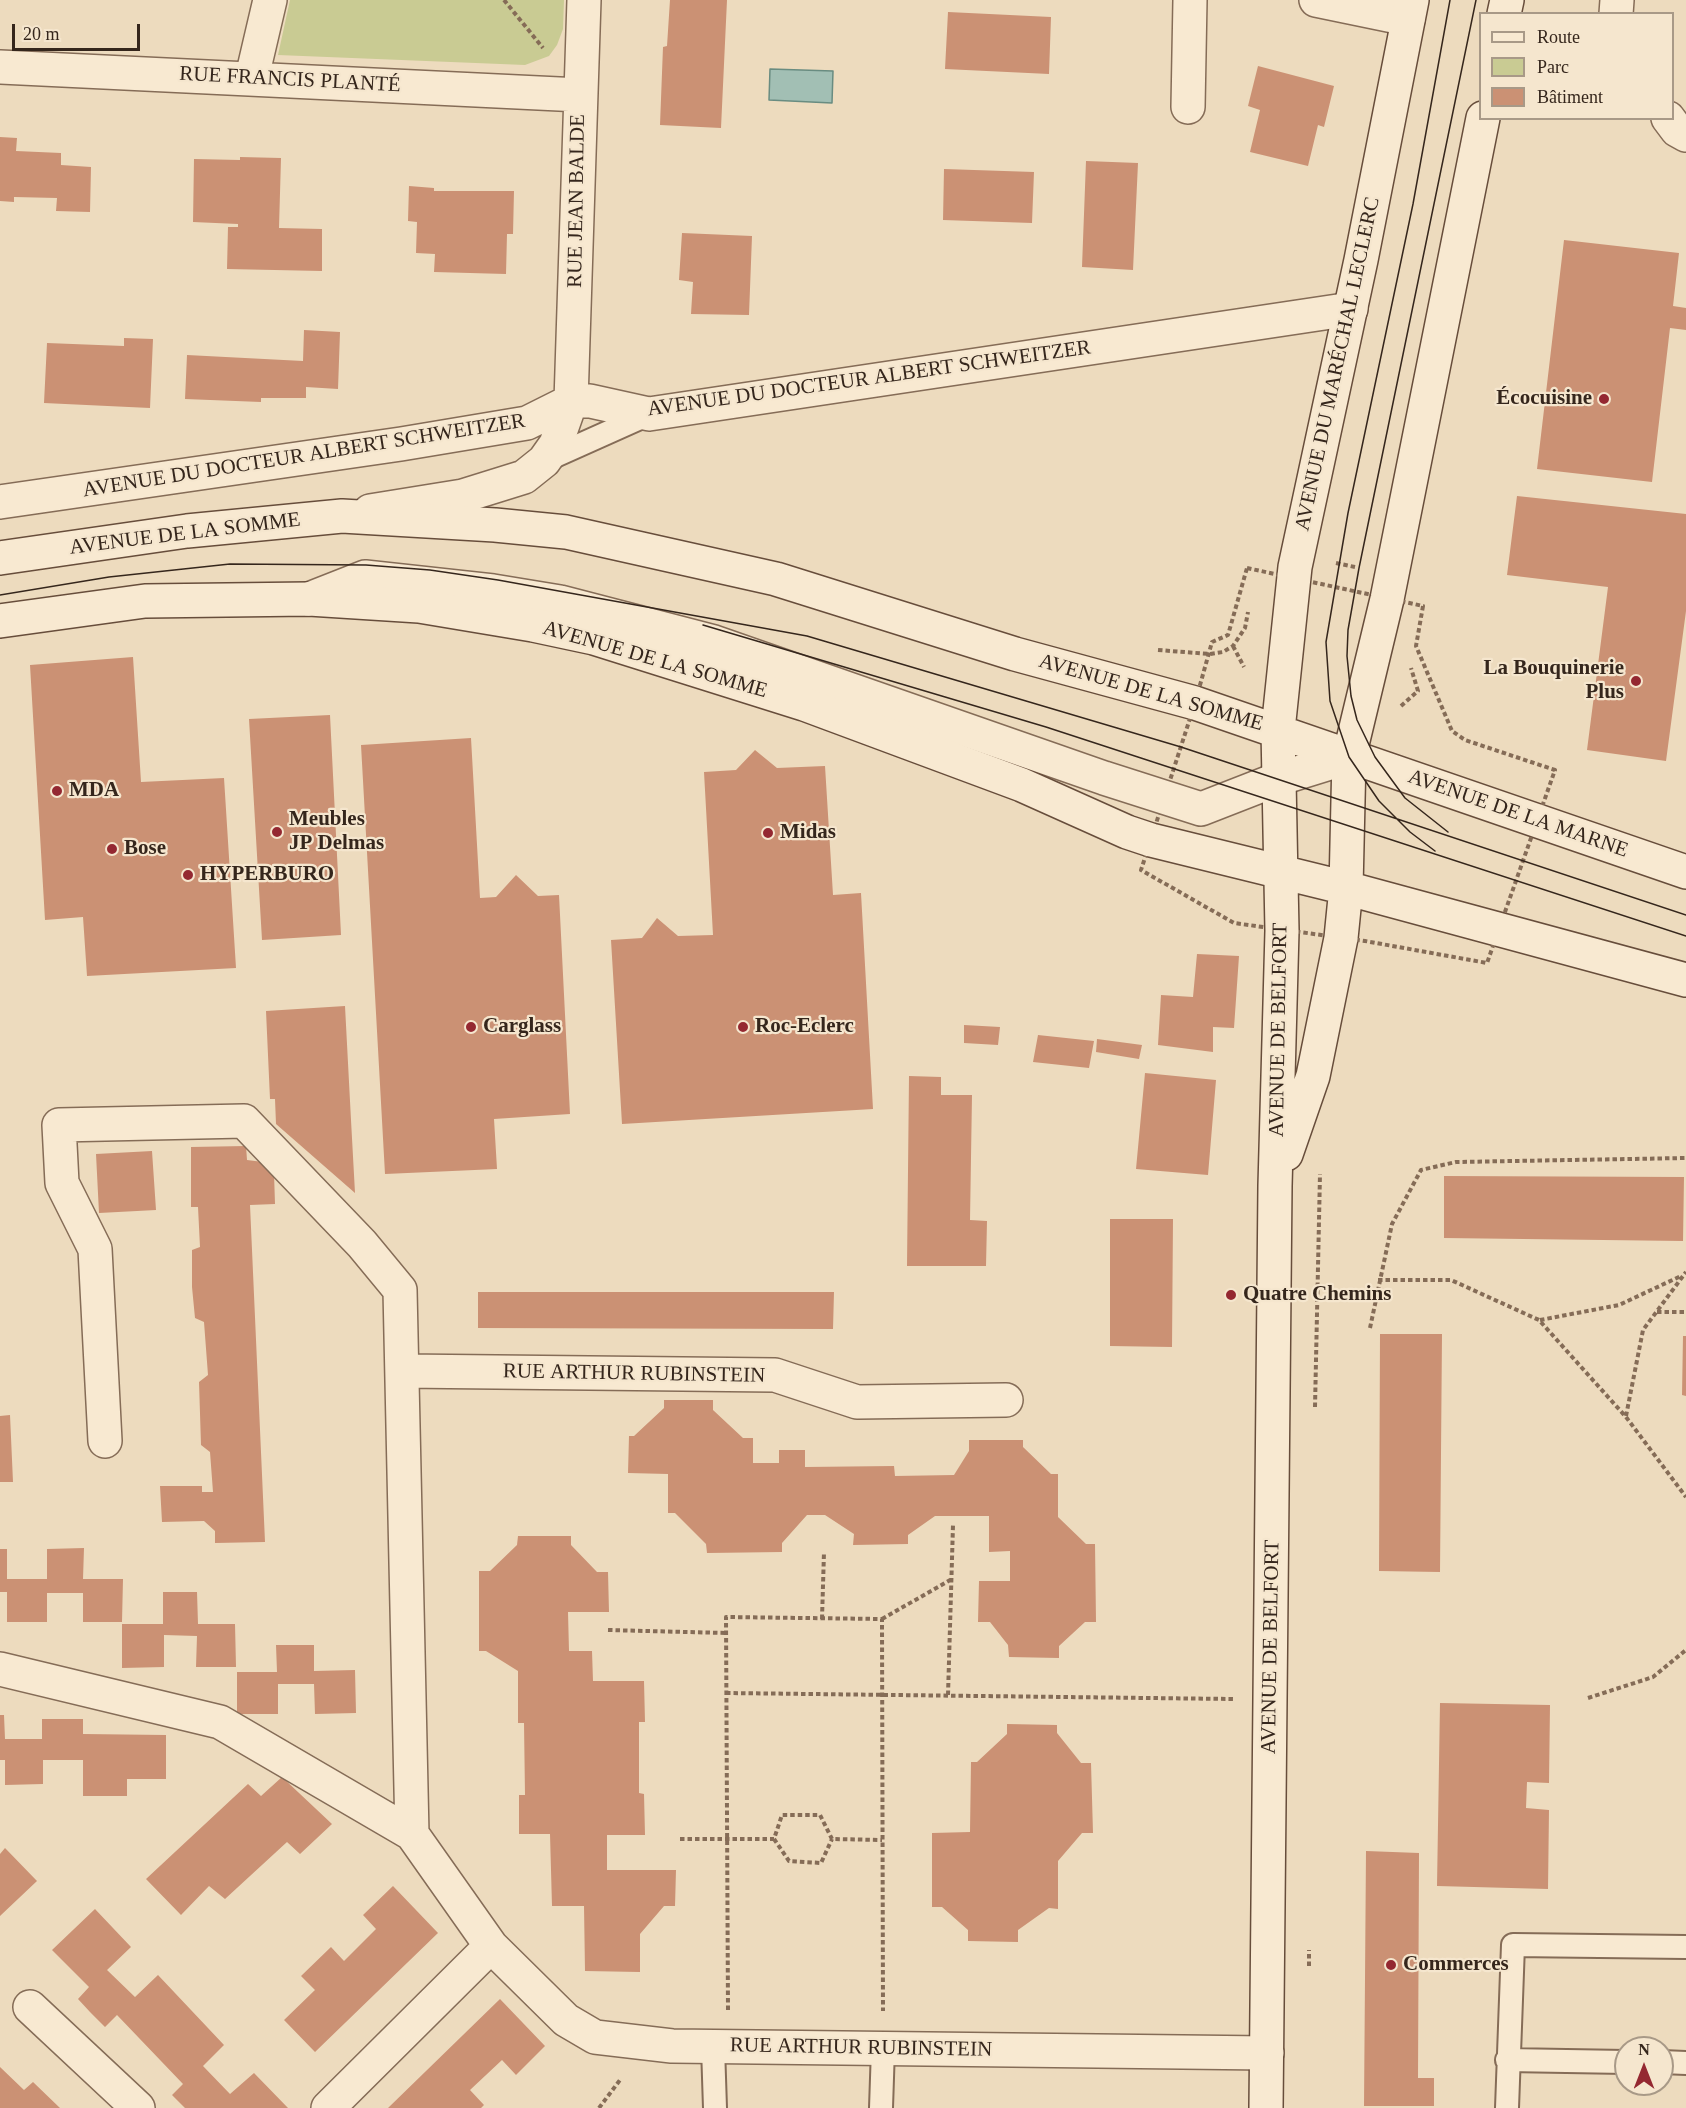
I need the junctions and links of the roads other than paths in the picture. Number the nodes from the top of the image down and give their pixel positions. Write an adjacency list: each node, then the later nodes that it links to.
1 (270, 0): 7 (street)
2 (584, 0): 8 (street, RUE JEAN BALDE)
3 (1190, 0): 9 (street)
4 (1316, 0): 5 (street)
5 (1410, 10): 13 (street, AVENUE DU MARÉCHAL LECLERC)
6 (0, 67): 7 (street, RUE FRANCIS PLANTÉ)
7 (252, 77): 8 (street, RUE FRANCIS PLANTÉ)
8 (580, 95): 14 (street, RUE JEAN BALDE)
9 (1188, 108)
10 (1483, 120): 23 (street)
11 (1670, 120): 12 (street)
12 (1686, 135)
13 (1351, 309): 15 (street, AVENUE DU DOCTEUR ALBERT SCHWEITZER); 22 (street, AVENUE DU MARÉCHAL LECLERC)
14 (571, 401): 15 (street, AVENUE DU DOCTEUR ALBERT SCHWEITZER); 16 (street, RUE JEAN BALDE); 17 (street, AVENUE DU DOCTEUR ALBERT SCHWEITZER)
15 (649, 414): 16 (lane)
16 (544, 461): 18 (street)
17 (0, 502)
18 (342, 516): 19 (street, AVENUE DE LA SOMME); 22 (street, AVENUE DE LA SOMME)
19 (0, 558)
20 (309, 598): 21 (street, AVENUE DE LA SOMME); 24 (street); 26 (street, AVENUE DE LA SOMME)
21 (0, 621)
22 (1278, 730): 23 (street, AVENUE DE LA SOMME); 24 (street, AVENUE DU MARÉCHAL LECLERC)
23 (1349, 757): 24 (street); 25 (street, AVENUE DE LA MARNE); 27 (street, AVENUE DE BELFORT)
24 (1278, 779): 26 (street, AVENUE DE BELFORT)
25 (1686, 872)
26 (1281, 873): 27 (street, AVENUE DE LA SOMME); 29 (street, AVENUE DE BELFORT)
27 (1346, 888): 28 (street); 29 (street, AVENUE DE BELFORT)
28 (1686, 980)
29 (1275, 1186): 40 (street, AVENUE DE BELFORT)
30 (403, 1371): 31 (street, RUE ARTHUR RUBINSTEIN); 32 (street); 34 (street)
31 (1006, 1400)
32 (105, 1440)
33 (0, 1669): 34 (street, RUE ARTHUR RUBINSTEIN)
34 (412, 1834): 35 (street, RUE ARTHUR RUBINSTEIN)
35 (491, 1946): 38 (street, RUE ARTHUR RUBINSTEIN); 44 (street)
36 (1686, 1947): 41 (lane)
37 (30, 2007): 43 (street)
38 (721, 2047): 39 (street, RUE ARTHUR RUBINSTEIN); 45 (lane)
39 (883, 2048): 40 (street, RUE ARTHUR RUBINSTEIN); 46 (lane)
40 (1267, 2053): 47 (street, AVENUE DE BELFORT)
41 (1507, 2060): 42 (lane); 48 (lane)
42 (1614, 2062)
43 (138, 2108)
44 (328, 2108)
45 (715, 2108)
46 (881, 2108)
47 (1266, 2108)
48 (1507, 2108)

